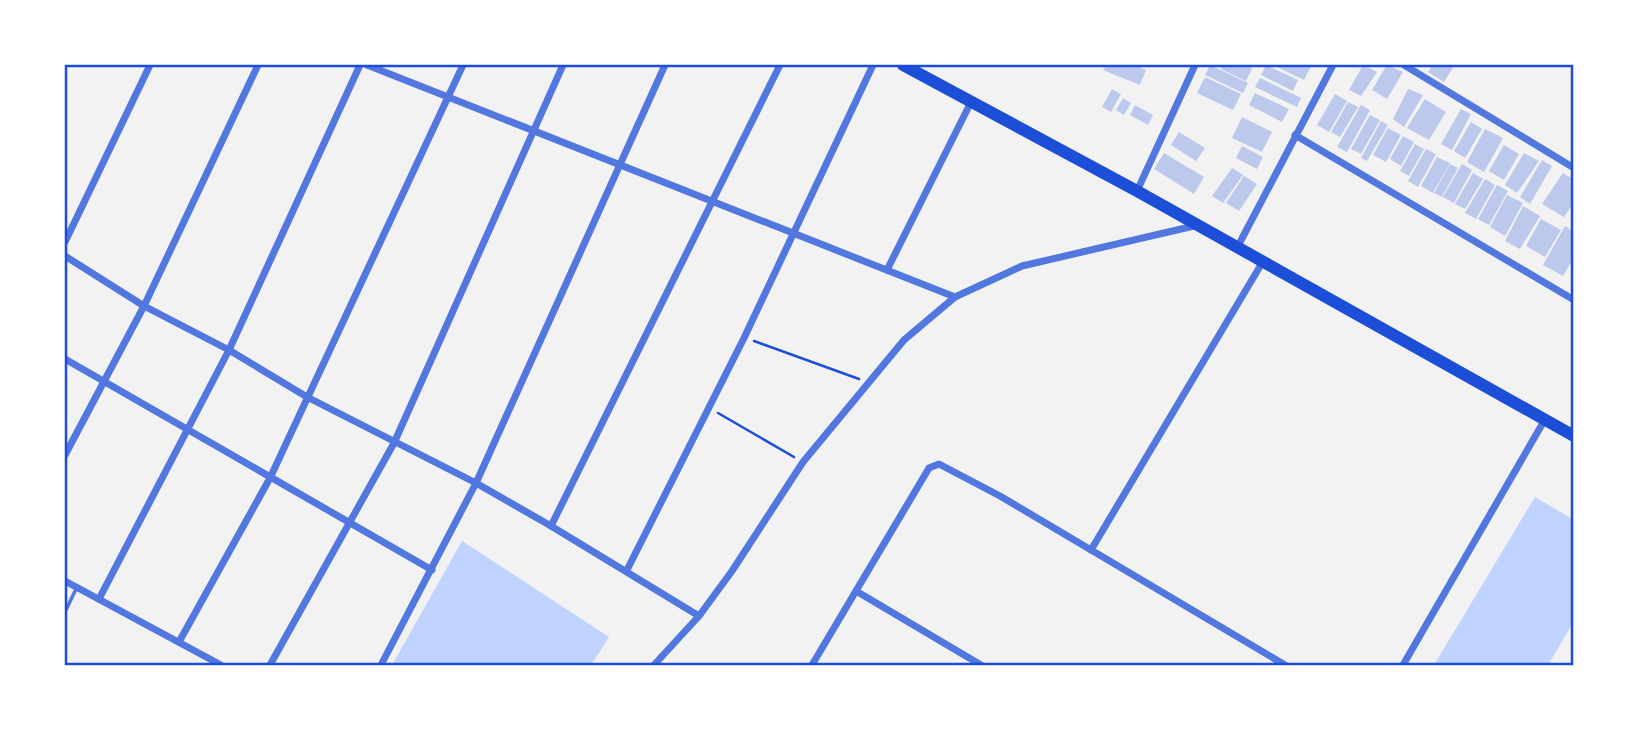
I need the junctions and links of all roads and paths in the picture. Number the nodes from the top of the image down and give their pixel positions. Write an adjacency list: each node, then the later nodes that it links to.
1 (150, 65): 24 (street)
2 (258, 65): 31 (street)
3 (360, 65): 33 (street)
4 (367, 65): 14 (street)
5 (463, 65): 14 (street)
6 (563, 65): 16 (street)
7 (666, 65): 18 (street)
8 (780, 65): 21 (street)
9 (873, 65): 23 (street)
10 (902, 65): 15 (main road)
11 (1195, 65): 20 (street)
12 (1333, 65): 17 (street)
13 (1404, 65): 19 (street)
14 (448, 97): 16 (street); 37 (street)
15 (971, 102): 20 (main road); 28 (street)
16 (533, 131): 18 (street); 42 (street)
17 (1295, 135): 25 (street); 30 (street)
18 (620, 165): 21 (street); 46 (street)
19 (1574, 168)
20 (1137, 191): 22 (main road)
21 (712, 201): 23 (street); 48 (street)
22 (1194, 226): 25 (main road); 29 (street)
23 (793, 233): 28 (street); 32 (street)
24 (65, 242)
25 (1237, 248): 27 (main road)
26 (65, 256): 31 (street)
27 (1262, 262): 39 (main road); 49 (street)
28 (887, 270): 29 (street)
29 (955, 297): 36 (street)
30 (1574, 300)
31 (144, 306): 33 (street); 35 (street)
32 (744, 338): 36 (path); 38 (street)
33 (229, 350): 37 (street); 40 (street)
34 (65, 359): 35 (street)
35 (105, 383): 40 (street); 43 (street)
36 (871, 383): 44 (street)
37 (307, 397): 42 (street); 45 (street)
38 (708, 408): 44 (path); 51 (street)
39 (1544, 421): 41 (main road); 67 (street)
40 (189, 430): 45 (street); 55 (street)
41 (1574, 436)
42 (394, 443): 46 (street); 47 (street)
43 (65, 455)
44 (803, 462): 57 (street)
45 (270, 478): 47 (street); 58 (street)
46 (475, 483): 48 (street); 50 (street)
47 (351, 522): 50 (street); 61 (street)
48 (551, 526): 51 (street)
49 (1091, 550): 54 (street); 66 (street)
50 (432, 570): 62 (street)
51 (627, 570): 57 (street)
52 (65, 581): 53 (street)
53 (77, 587): 55 (street); 56 (lane)
54 (856, 591): 64 (street); 65 (street)
55 (99, 599): 58 (street)
56 (65, 612)
57 (699, 616): 63 (street)
58 (179, 642): 59 (street)
59 (206, 662): 60 (street)
60 (220, 665)
61 (270, 665)
62 (381, 665)
63 (654, 665)
64 (813, 665)
65 (981, 665)
66 (1285, 665)
67 (1403, 665)

